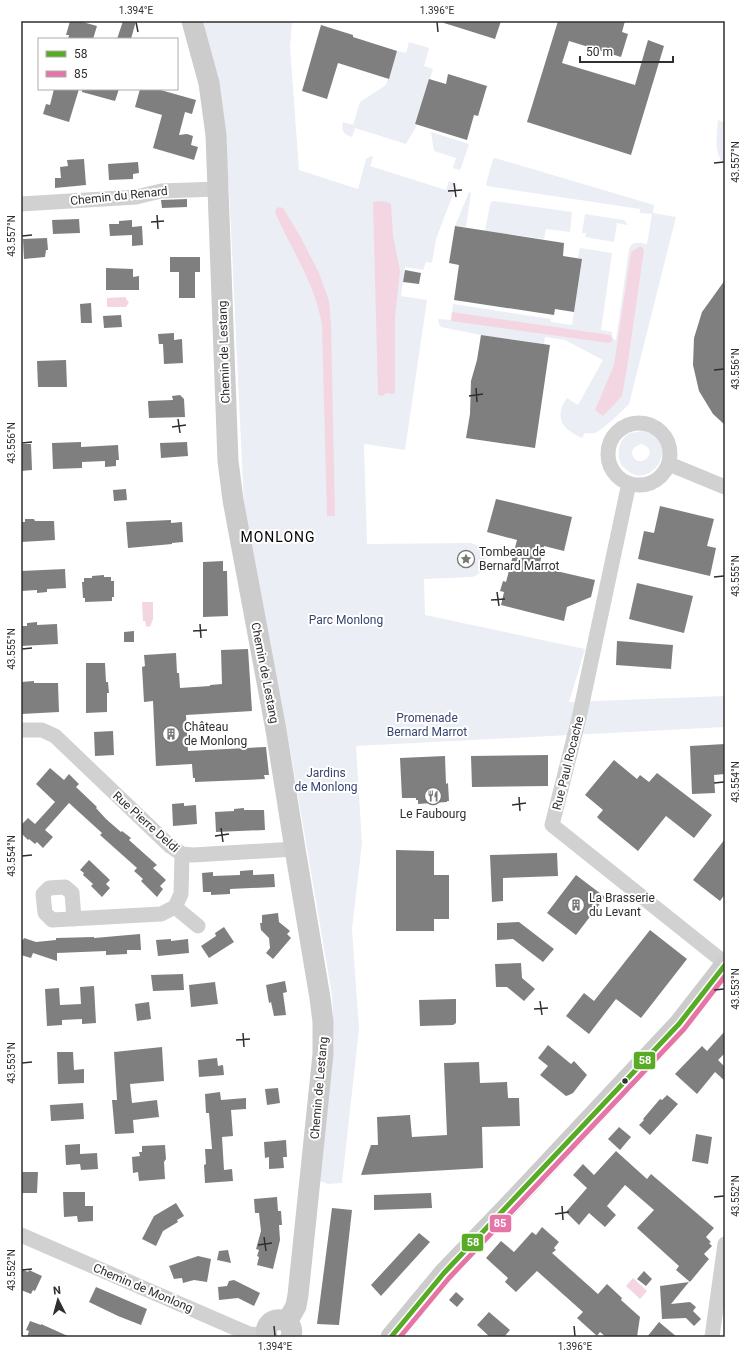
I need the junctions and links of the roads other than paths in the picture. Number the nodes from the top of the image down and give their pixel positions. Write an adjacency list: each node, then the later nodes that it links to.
1 (192, 21): 2 (street, Chemin de Lestang)
2 (218, 189): 3 (street, Chemin du Renard); 8 (street, Chemin de Lestang)
3 (21, 204)
4 (668, 464): 5 (street); 5 (street); 6 (street)
5 (629, 483): 13 (street, Rue Paul Rocache)
6 (725, 487)
7 (21, 730): 9 (street, Rue Pierre Deldi)
8 (294, 849): 9 (street, Rue Pierre Deldi); 16 (street, Chemin de Lestang)
9 (182, 854): 10 (street)
10 (176, 907): 11 (street); 12 (street)
11 (74, 919)
12 (198, 926)
13 (725, 964): 18 (street)
14 (21, 1235): 17 (street, Chemin de Monlong)
15 (725, 1244): 19 (street)
16 (289, 1330): 17 (street)
17 (267, 1336)
18 (391, 1337)
19 (712, 1337)

